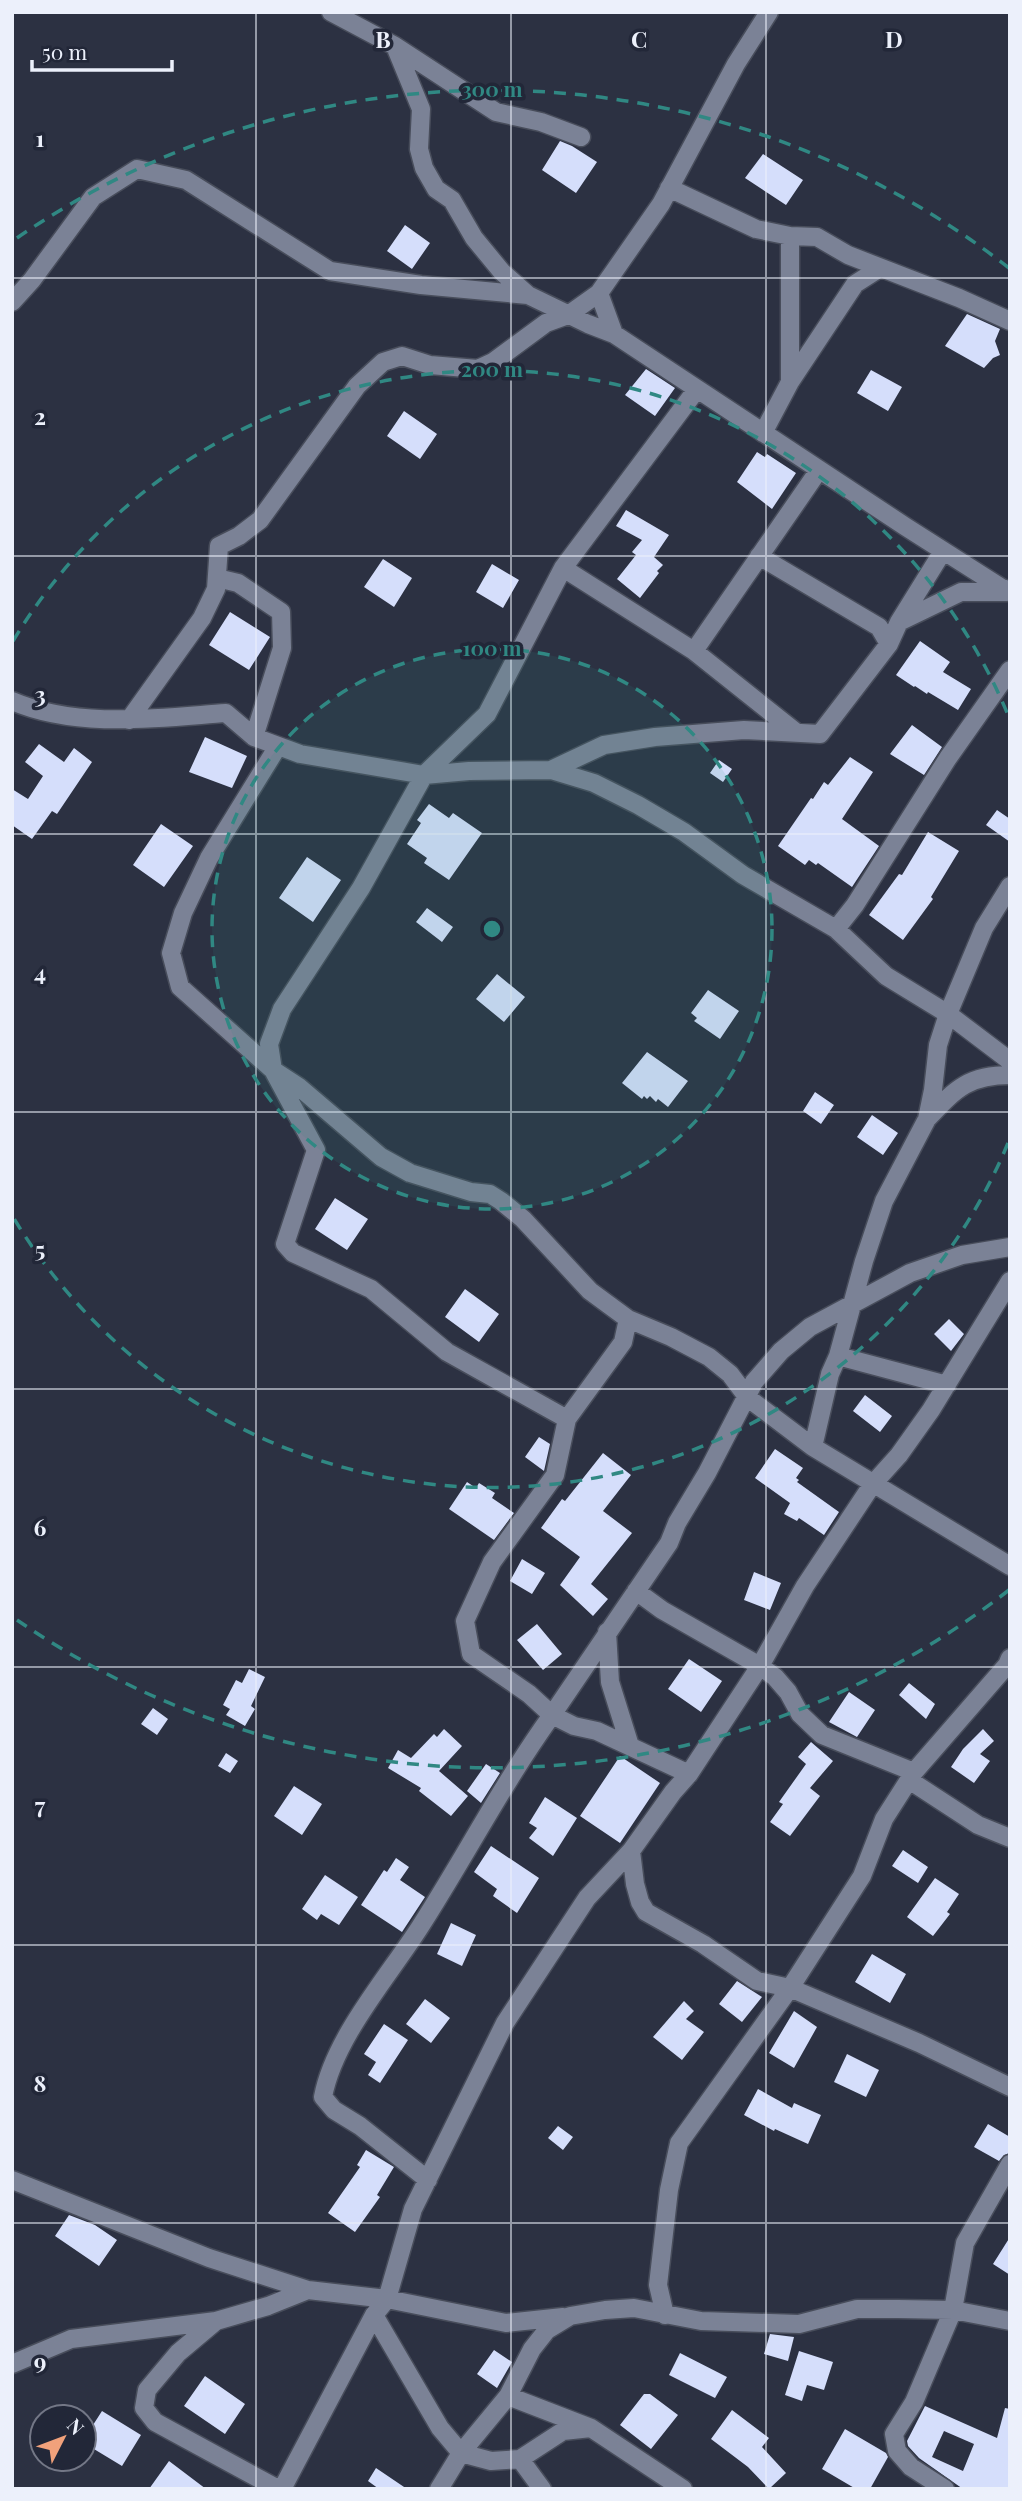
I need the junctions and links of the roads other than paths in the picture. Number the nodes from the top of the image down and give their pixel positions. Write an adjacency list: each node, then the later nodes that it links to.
1 (331, 12): 3 (street)
2 (769, 12): 5 (street)
3 (395, 46): 4 (street); 9 (street)
4 (581, 137)
5 (669, 188): 6 (street); 8 (street)
6 (790, 236): 7 (street); 14 (street)
7 (880, 268): 12 (street); 14 (street)
8 (599, 293): 11 (street); 13 (street)
9 (528, 295): 10 (street); 11 (street)
10 (12, 302)
11 (568, 315): 13 (street); 21 (street)
12 (1010, 321)
13 (614, 334): 15 (street)
14 (790, 382): 16 (street)
15 (697, 389): 16 (street); 20 (street)
16 (763, 433): 17 (street)
17 (819, 470): 18 (street); 19 (street)
18 (943, 551): 22 (street); 23 (street)
19 (759, 556): 24 (street); 25 (street)
20 (563, 568): 25 (street); 33 (street)
21 (217, 578): 28 (street); 30 (street)
22 (1008, 591): 23 (street)
23 (899, 622): 24 (street)
24 (889, 644): 29 (street)
25 (694, 651): 29 (street)
26 (1010, 670): 35 (street)
27 (12, 701): 28 (street)
28 (129, 720): 30 (street)
29 (797, 733): 32 (street)
30 (254, 737): 31 (street)
31 (278, 746): 33 (street); 38 (street)
32 (551, 770): 33 (street); 35 (street)
33 (424, 775): 38 (street)
34 (1010, 886): 36 (street)
35 (836, 929): 36 (street)
36 (948, 1014): 37 (street); 40 (street)
37 (1010, 1061)
38 (273, 1070): 44 (street); 48 (street)
39 (1010, 1075): 40 (street)
40 (927, 1119): 43 (street)
41 (1010, 1247): 43 (street)
42 (1010, 1282): 46 (street)
43 (850, 1307): 45 (street); 47 (street)
44 (628, 1319): 47 (street); 48 (street)
45 (838, 1356): 46 (street); 49 (street)
46 (947, 1385): 50 (street)
47 (748, 1398): 49 (street); 52 (street)
48 (567, 1419): 56 (street)
49 (813, 1447): 50 (street)
50 (872, 1485): 51 (street); 55 (street)
51 (1010, 1566)
52 (636, 1591): 53 (street); 55 (street)
53 (607, 1632): 56 (street); 57 (street)
54 (1010, 1658): 59 (street)
55 (760, 1666): 58 (street); 59 (street)
56 (552, 1715): 57 (street); 66 (street)
57 (630, 1746): 58 (street)
58 (689, 1774): 61 (street)
59 (912, 1776): 60 (street); 62 (street)
60 (1010, 1838)
61 (631, 1851): 62 (street); 66 (street)
62 (790, 1988): 63 (street); 71 (street)
63 (1010, 2087)
64 (1010, 2164): 69 (street)
65 (12, 2180): 67 (street)
66 (428, 2180): 68 (street)
67 (308, 2290): 68 (street); 74 (street)
68 (387, 2299): 70 (street); 72 (street)
69 (953, 2310): 71 (street); 73 (street); 84 (street)
70 (374, 2315): 78 (street); 80 (street)
71 (665, 2315): 72 (street)
72 (570, 2316): 76 (street)
73 (1010, 2320)
74 (216, 2321): 75 (street); 80 (street)
75 (12, 2364)
76 (508, 2396): 77 (street); 78 (street)
77 (591, 2428): 79 (street); 83 (street)
78 (461, 2453): 79 (street); 81 (street)
79 (520, 2459): 82 (street)
80 (280, 2489)
81 (439, 2489)
82 (542, 2489)
83 (683, 2489)
84 (945, 2489)

